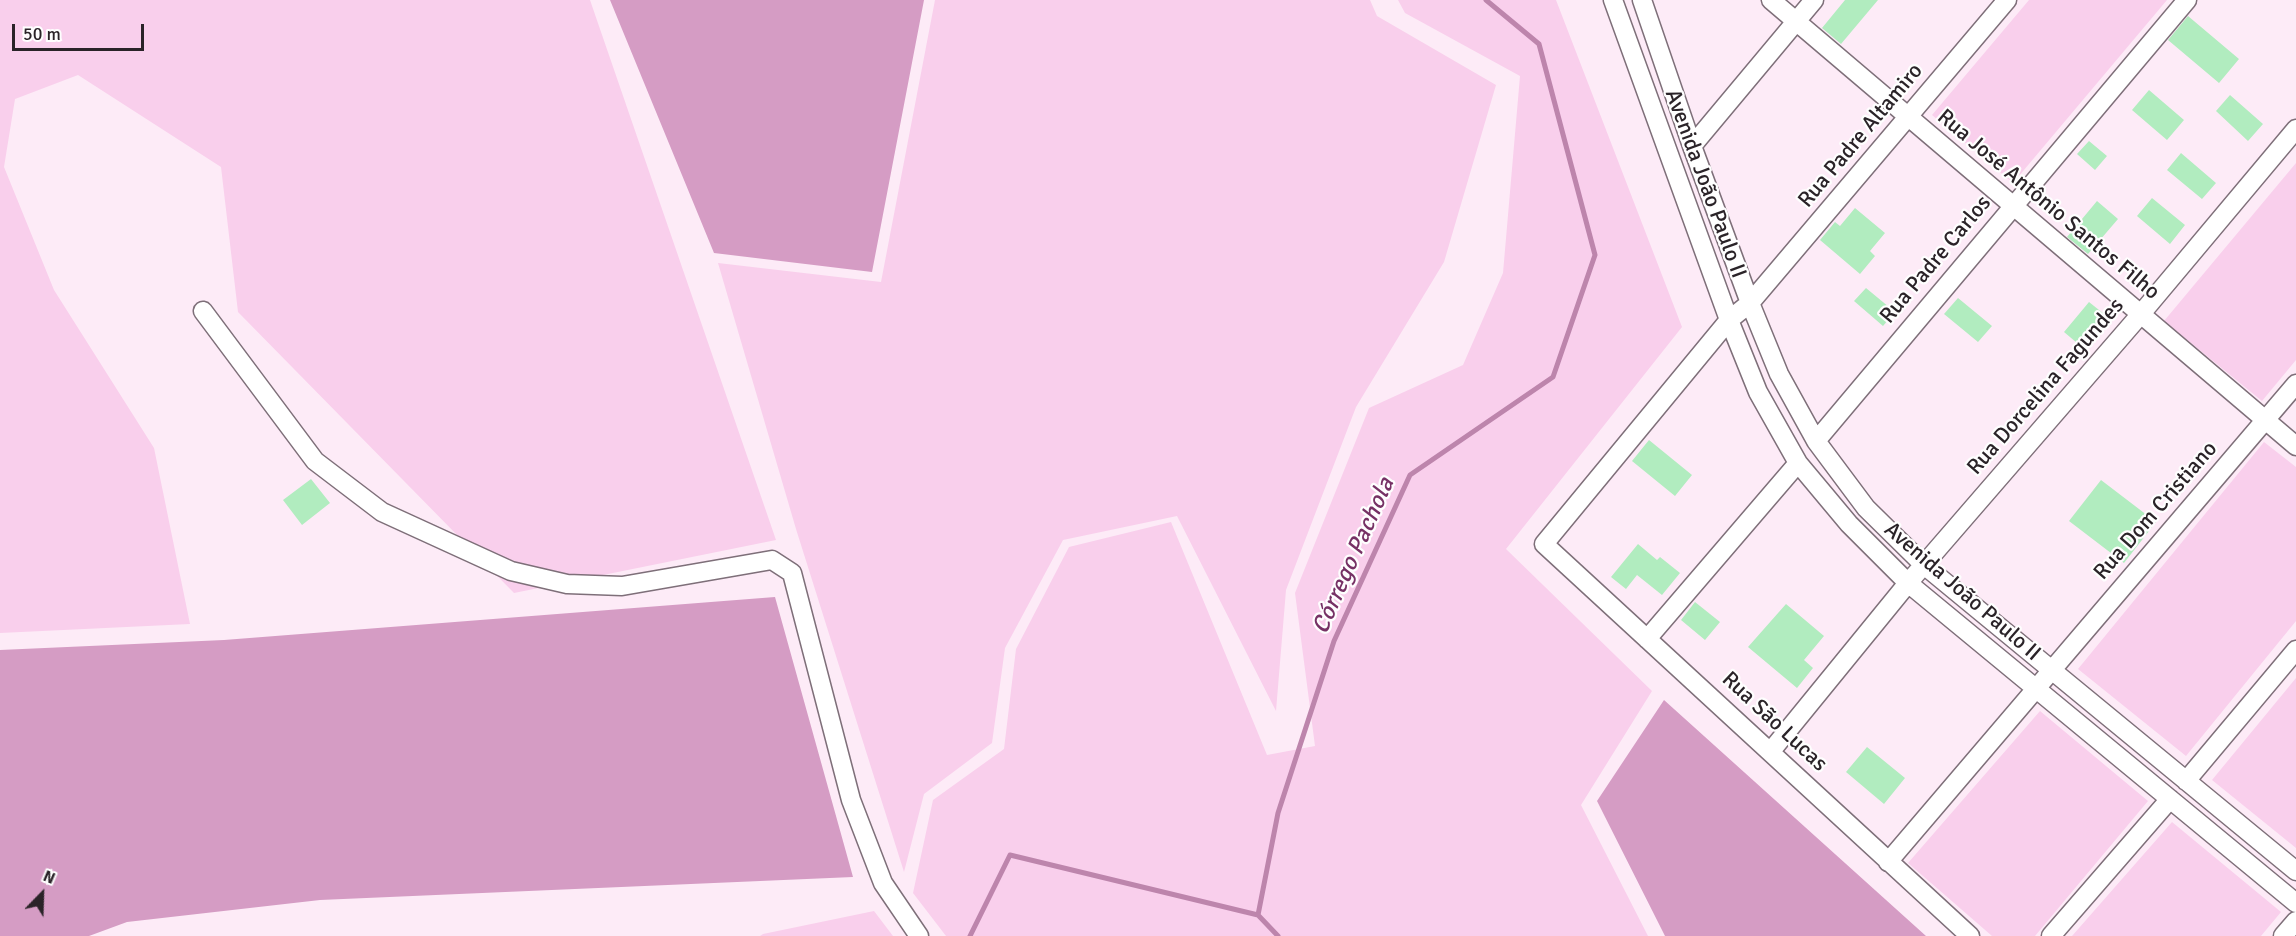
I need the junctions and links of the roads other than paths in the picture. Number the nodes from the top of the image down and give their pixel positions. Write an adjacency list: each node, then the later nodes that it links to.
1 (1613, 0): 15 (street, Avenida João Paulo II)
2 (1642, 0): 10 (street, Avenida João Paulo II)
3 (1771, 0): 7 (street, Rua José Antônio Santos Filho)
4 (1814, 0): 7 (street)
5 (2007, 0): 8 (street, Rua Padre Altamiro)
6 (2187, 0): 11 (street, Rua Padre Carlos)
7 (1796, 21): 8 (street, Rua José Antônio Santos Filho); 10 (street)
8 (1908, 118): 11 (street, Rua José Antônio Santos Filho); 12 (street, Rua Padre Altamiro)
9 (2296, 129): 14 (street, Rua Dorcelina Fagundes)
10 (1692, 146): 12 (street, Avenida João Paulo II)
11 (2013, 207): 14 (street, Rua José Antônio Santos Filho); 18 (street, Rua Padre Carlos)
12 (1750, 303): 15 (street, Rua Padre Altamiro); 18 (street, Avenida João Paulo II)
13 (203, 311): 34 (street)
14 (2140, 315): 17 (street, Rua José Antônio Santos Filho); 21 (street, Rua Dorcelina Fagundes)
15 (1729, 320): 20 (street, Avenida João Paulo II); 23 (street, Rua São Lucas)
16 (2296, 384): 17 (street, Rua Dom Cristiano)
17 (2265, 420): 19 (street, Rua José Antônio Santos Filho); 25 (street, Rua Dom Cristiano)
18 (1816, 441): 21 (street, Avenida João Paulo II)
19 (2296, 446)
20 (1798, 463): 22 (street, Avenida João Paulo II); 23 (street)
21 (1924, 565): 22 (street, Rua Dorcelina Fagundes); 25 (street, Avenida João Paulo II)
22 (1908, 583): 26 (street, Avenida João Paulo II); 27 (street)
23 (1647, 639): 27 (street, Rua São Lucas)
24 (2296, 650): 28 (street)
25 (2052, 670): 26 (street, Rua Dom Cristiano); 28 (street, Avenida João Paulo II)
26 (2037, 689): 29 (street, Avenida João Paulo II); 30 (street)
27 (1771, 751): 30 (street, Rua São Lucas)
28 (2186, 781): 31 (street, Avenida João Paulo II)
29 (2170, 799): 32 (street, Avenida João Paulo II); 36 (street)
30 (1888, 862): 35 (street, Rua São Lucas)
31 (2296, 871)
32 (2296, 903)
33 (2296, 921): 37 (street)
34 (918, 936)
35 (1970, 936)
36 (2051, 936)
37 (2283, 936)

